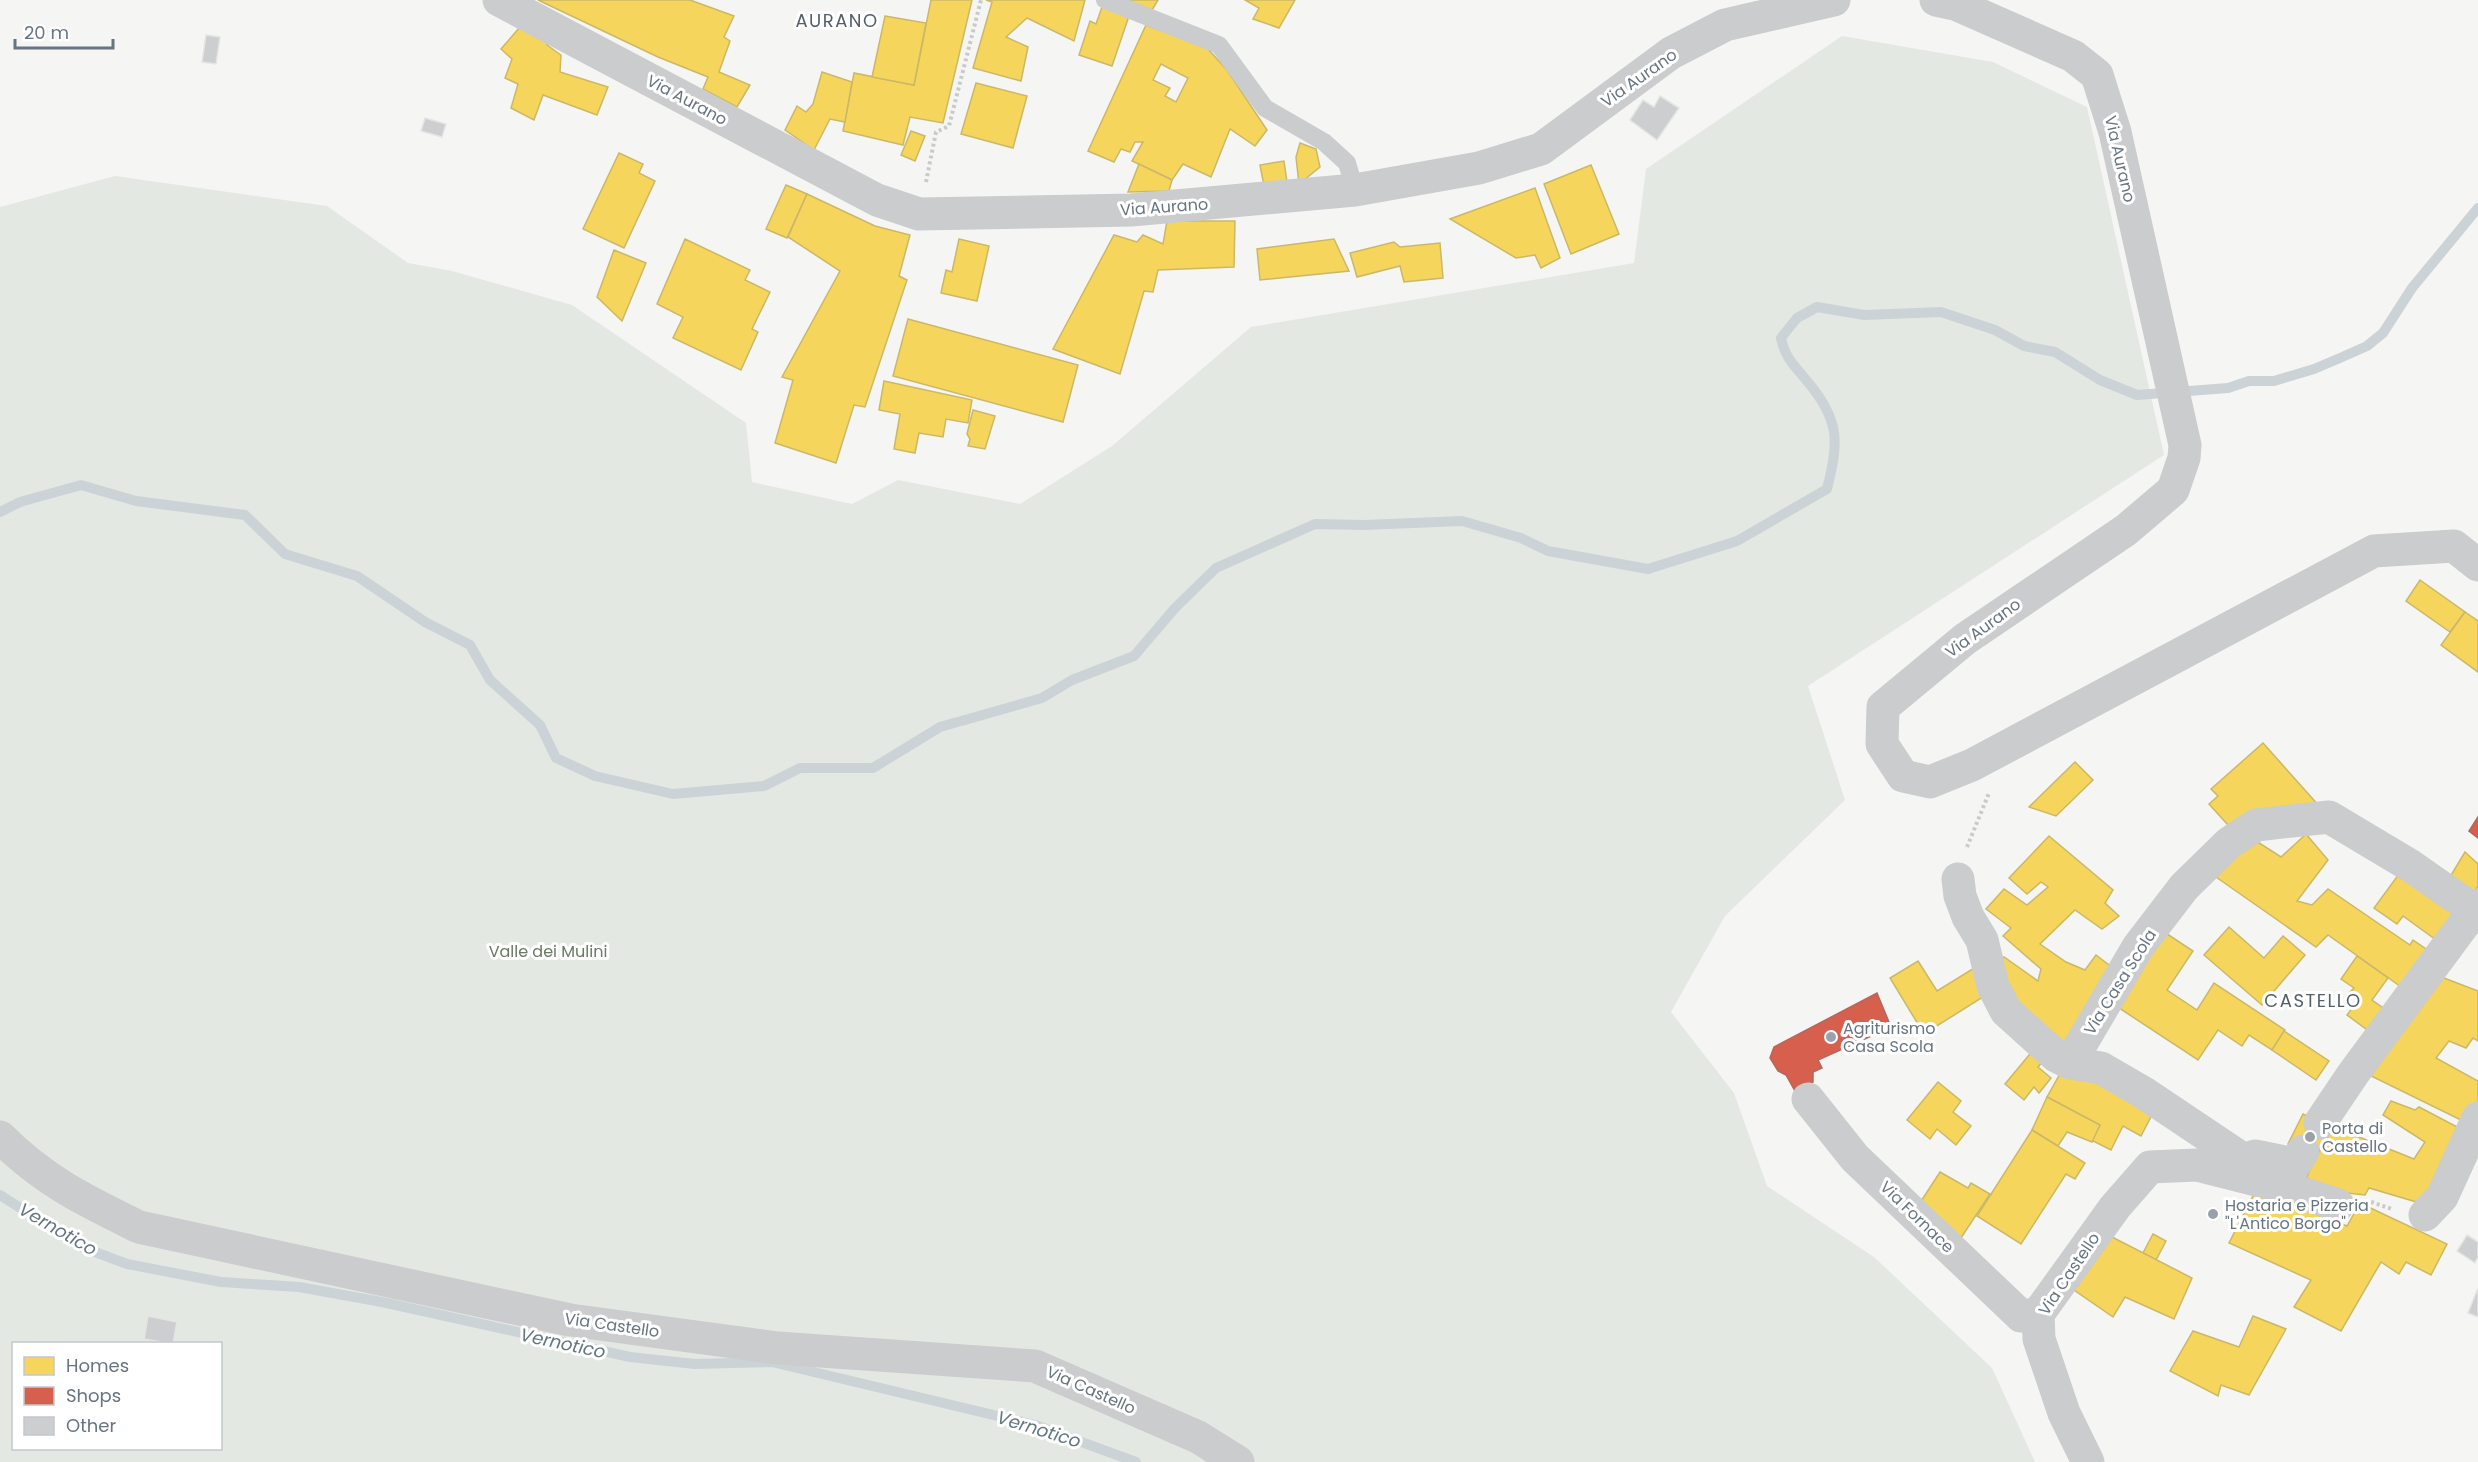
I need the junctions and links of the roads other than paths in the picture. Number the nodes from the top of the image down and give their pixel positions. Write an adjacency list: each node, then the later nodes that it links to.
1 (499, 0): 5 (street, Via Aurano)
2 (1105, 0): 5 (lane)
3 (1834, 0): 5 (street, Via Aurano)
4 (1936, 0): 6 (street, Via Aurano)
5 (1355, 190)
6 (2478, 565)
7 (1958, 879): 9 (street)
8 (2476, 907): 9 (street, Via Casa Scola); 12 (street)
9 (2070, 1063): 15 (street)
10 (1808, 1099): 18 (street, Via Fornace)
11 (2478, 1118): 17 (street)
12 (2320, 1123)
13 (0, 1137): 19 (street, Via Castello)
14 (2303, 1151): 15 (street)
15 (2231, 1165): 16 (street); 18 (street, Via Castello)
16 (2338, 1205)
17 (2426, 1215)
18 (2038, 1314): 20 (street, Via Castello)
19 (1238, 1462)
20 (2088, 1462)

